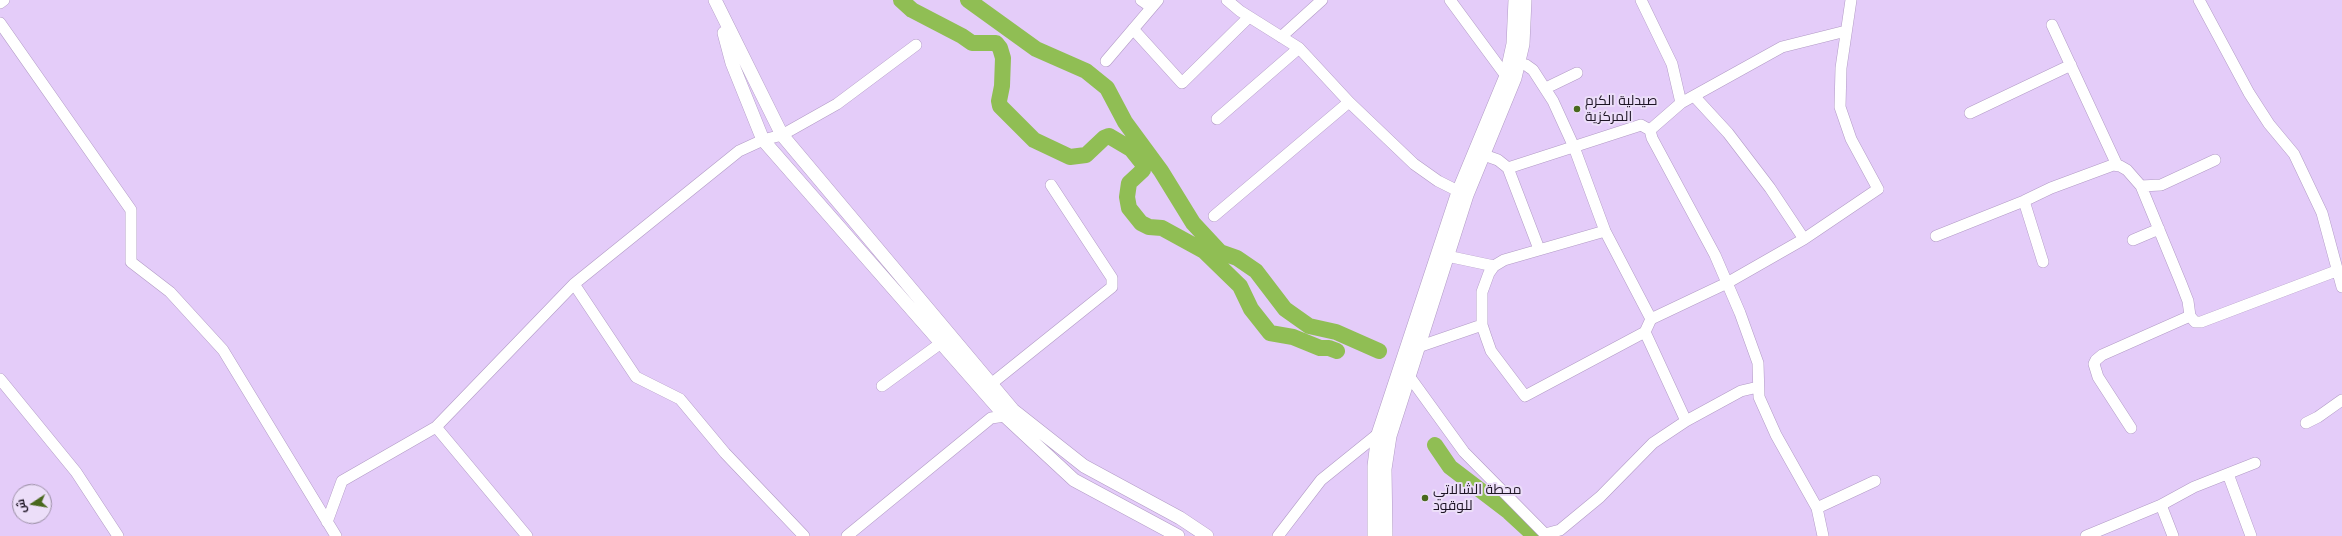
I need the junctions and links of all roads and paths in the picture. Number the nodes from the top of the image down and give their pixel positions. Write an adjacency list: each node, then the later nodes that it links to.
1 (4, 0): 12 (street)
2 (715, 0): 34 (main road); 35 (main road)
3 (1141, 0): 13 (street)
4 (1228, 0): 14 (street)
5 (1322, 0): 19 (street)
6 (1450, 0): 26 (street)
7 (1516, 0): 26 (main road)
8 (1525, 0): 23 (main road)
9 (1641, 0): 30 (street)
10 (1851, 0): 18 (street)
11 (2199, 0): 55 (street)
12 (0, 3)
13 (1154, 4): 17 (street)
14 (1250, 17): 17 (street); 19 (street)
15 (0, 23): 84 (street)
16 (2052, 25): 24 (street)
17 (1132, 29): 22 (street)
18 (1846, 31): 28 (street); 49 (street)
19 (1281, 37): 21 (street)
20 (916, 45): 34 (street)
21 (1299, 48): 29 (street); 32 (street)
22 (1106, 61)
23 (1519, 63): 26 (main road); 27 (street)
24 (2071, 65): 31 (street); 39 (street)
25 (1577, 73): 27 (street)
26 (1510, 77): 37 (main road); 43 (main road)
27 (1546, 88): 36 (street)
28 (1694, 96): 30 (street); 49 (street)
29 (1349, 102): 43 (street); 45 (street)
30 (1681, 103): 33 (street)
31 (1970, 113)
32 (1217, 119)
33 (1650, 130): 36 (street); 56 (street)
34 (782, 135): 35 (street); 67 (main road)
35 (763, 140): 57 (street); 63 (main road)
36 (1574, 148): 40 (street); 47 (street)
37 (1484, 155): 40 (street); 43 (main road)
38 (2215, 160): 42 (street)
39 (2117, 165): 42 (street); 44 (street)
40 (1508, 168): 51 (street)
41 (1051, 186): 67 (street)
42 (2140, 186): 46 (street)
43 (1462, 193): 52 (main road); 78 (main road)
44 (2024, 201): 48 (street); 53 (street)
45 (1214, 216)
46 (2159, 229): 50 (street); 59 (street)
47 (1605, 231): 51 (street); 60 (street)
48 (1936, 236)
49 (1804, 239): 56 (street)
50 (2134, 240)
51 (1540, 249): 54 (street)
52 (1447, 256): 54 (street); 64 (main road)
53 (2043, 262)
54 (1494, 266): 61 (street)
55 (2336, 271): 58 (street); 59 (street)
56 (1727, 283): 60 (street); 69 (street)
57 (574, 284): 76 (street); 88 (street)
58 (2342, 286)
59 (2190, 316): 77 (street)
60 (1651, 320): 62 (street)
61 (1482, 325): 62 (street); 64 (street)
62 (1644, 332): 74 (street)
63 (941, 343): 68 (street); 70 (main road)
64 (1418, 347): 65 (main road)
65 (1409, 376): 74 (street); 94 (main road)
66 (0, 379): 85 (street)
67 (991, 384): 70 (main road)
68 (882, 386)
69 (1758, 388): 74 (street); 83 (street)
70 (998, 400): 72 (main road); 73 (street)
71 (2342, 400): 75 (street)
72 (1009, 413): 73 (street); 90 (main road); 91 (main road)
73 (990, 418): 89 (street)
74 (1686, 421)
75 (2306, 423)
76 (436, 426): 84 (street); 87 (street)
77 (2132, 428)
78 (1378, 434): 92 (street); 93 (main road)
79 (2255, 463): 80 (street)
80 (2228, 474): 82 (street); 98 (street)
81 (1875, 481): 83 (street)
82 (2161, 505): 96 (street); 97 (street)
83 (1816, 508): 95 (street)
84 (327, 522): 86 (street)
85 (118, 536)
86 (336, 536)
87 (527, 536)
88 (804, 536)
89 (847, 536)
90 (1178, 536)
91 (1207, 536)
92 (1278, 536)
93 (1374, 536)
94 (1386, 536)
95 (1822, 536)
96 (2086, 536)
97 (2173, 536)
98 (2251, 536)

